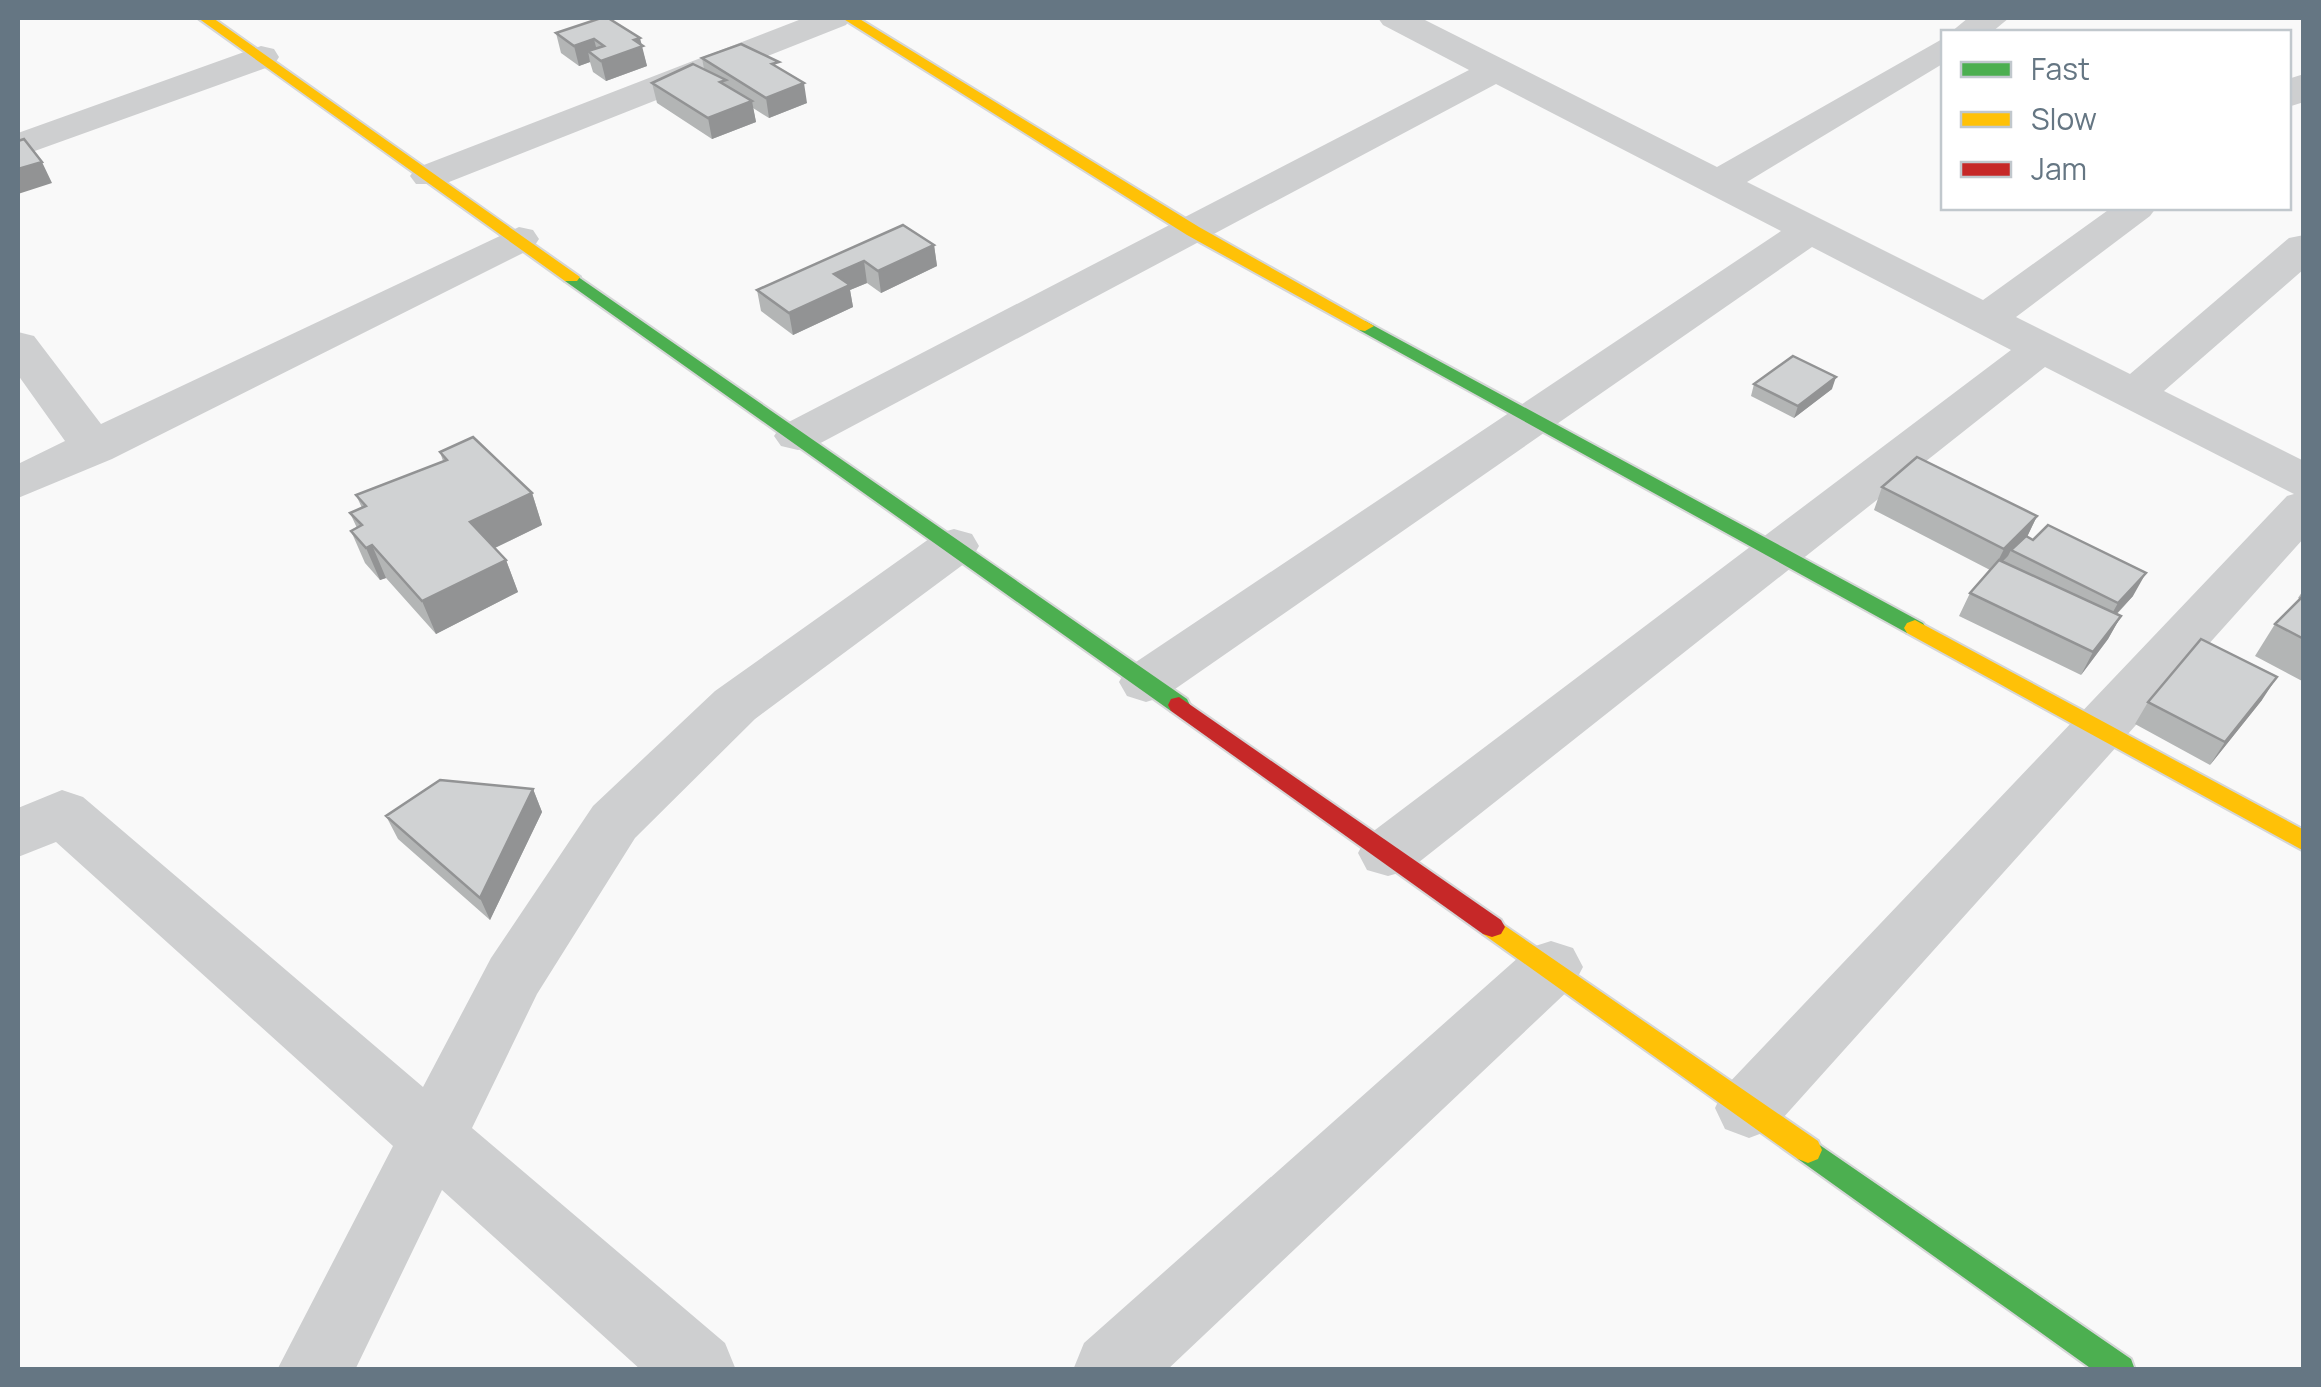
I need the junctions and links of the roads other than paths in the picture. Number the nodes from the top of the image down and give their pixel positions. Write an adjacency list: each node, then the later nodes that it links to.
1 (205, 18): 6 (street)
2 (834, 18): 9 (street)
3 (849, 18): 13 (street)
4 (1395, 18): 7 (street)
5 (1941, 50): 10 (street)
6 (260, 56): 8 (street); 9 (street)
7 (1497, 69): 10 (street); 13 (street)
8 (18, 146)
9 (430, 176): 14 (street)
10 (1717, 184): 12 (street)
11 (2133, 210): 16 (street)
12 (1810, 230): 16 (street); 20 (street)
13 (1193, 232): 20 (street); 21 (street)
14 (519, 239): 21 (street); 22 (street)
15 (2304, 248): 19 (street)
16 (1986, 318): 18 (street)
17 (18, 345): 22 (street)
18 (2044, 346): 19 (street); 27 (street)
19 (2135, 392): 23 (street)
20 (1532, 418): 27 (street); 28 (street)
21 (798, 436): 26 (street)
22 (95, 449): 24 (street)
23 (2304, 481)
24 (18, 483)
25 (2304, 507): 29 (street)
26 (954, 546): 28 (street); 35 (street)
27 (1777, 552): 29 (street); 32 (street)
28 (1146, 682): 32 (street)
29 (2099, 730): 31 (street); 34 (street)
30 (18, 834): 35 (street)
31 (2304, 842)
32 (1388, 853): 33 (street)
33 (1551, 968): 34 (street); 38 (street)
34 (1749, 1108): 39 (street)
35 (432, 1138): 36 (street); 37 (street)
36 (314, 1370)
37 (698, 1370)
38 (1111, 1370)
39 (2120, 1370)

